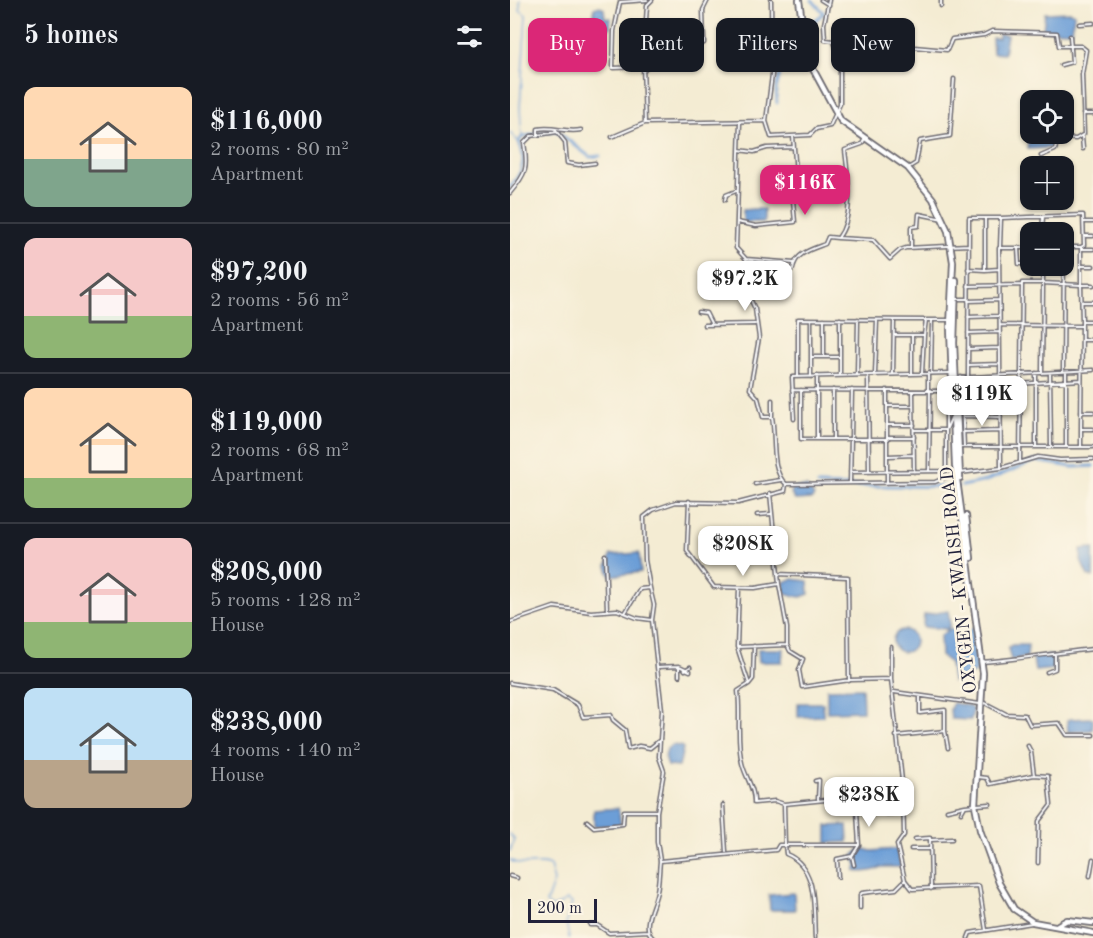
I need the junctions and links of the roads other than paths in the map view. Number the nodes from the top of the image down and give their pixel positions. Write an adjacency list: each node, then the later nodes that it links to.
1 (647, 0): 20 (street)
2 (652, 0): 11 (street)
3 (708, 0): 12 (street)
4 (771, 0): 27 (street)
5 (801, 0): 24 (main road, OXYGEN - KWAISH ROAD)
6 (821, 0): 9 (street)
7 (829, 0): 9 (street)
8 (941, 0): 10 (street)
9 (829, 5): 16 (street)
10 (941, 6)
11 (647, 18)
12 (703, 18)
13 (1093, 23): 14 (street)
14 (1079, 24)
15 (1070, 36): 17 (street)
16 (831, 41)
17 (1071, 46): 18 (street); 19 (street); 25 (street)
18 (915, 47)
19 (1061, 65)
20 (619, 68)
21 (645, 72): 29 (street)
22 (839, 72): 24 (street)
23 (954, 79): 41 (street)
24 (837, 112): 32 (street); 35 (main road, OXYGEN - KWAISH ROAD); 41 (main road, OXYGEN - KWAISH ROAD)
25 (1083, 114): 26 (street); 34 (street)
26 (1093, 114)
27 (766, 121): 28 (street); 32 (street)
28 (740, 122): 29 (street); 38 (street)
29 (645, 123): 33 (street)
30 (581, 130): 31 (street)
31 (538, 135): 40 (street); 43 (street)
32 (793, 136): 36 (street)
33 (612, 137)
34 (1082, 137): 37 (street); 39 (street)
35 (865, 138): 41 (main road, OXYGEN - KWAISH ROAD); 55 (street)
36 (793, 147): 38 (street); 49 (street)
37 (1083, 149)
38 (739, 150): 42 (street)
39 (1041, 156)
40 (596, 163)
41 (909, 168): 48 (main road, OXYGEN - KWAISH ROAD); 56 (main road, OXYGEN - KWAISH ROAD)
42 (736, 191): 44 (street); 49 (street)
43 (510, 193)
44 (725, 200)
45 (1043, 217): 47 (street); 50 (street); 51 (street)
46 (985, 218): 47 (street); 57 (street); 71 (street)
47 (1001, 218): 59 (street)
48 (943, 219): 56 (main road, OXYGEN - KWAISH ROAD); 58 (street)
49 (737, 222): 64 (street)
50 (1043, 222)
51 (1084, 222): 52 (street); 53 (street)
52 (1093, 222)
53 (1084, 236): 54 (street); 62 (street)
54 (1093, 236)
55 (838, 238): 58 (street); 65 (street)
56 (952, 245): 57 (street); 58 (street); 82 (main road, OXYGEN - KWAISH ROAD)
57 (969, 245): 69 (street)
58 (910, 248)
59 (999, 248): 60 (street); 70 (street)
60 (1018, 248): 66 (street)
61 (1074, 248): 62 (street)
62 (1081, 248): 63 (street); 67 (street)
63 (1093, 249)
64 (746, 259): 65 (street); 74 (street)
65 (794, 263): 74 (street)
66 (1020, 264)
67 (1081, 266): 68 (street); 79 (street)
68 (1093, 266)
69 (968, 269): 71 (street); 81 (street)
70 (999, 269): 71 (street); 76 (street)
71 (985, 270)
72 (1043, 276): 75 (street)
73 (1063, 276): 78 (street)
74 (747, 278): 101 (street)
75 (1043, 283): 77 (street); 78 (street); 106 (street)
76 (999, 285): 77 (street); 81 (street); 84 (street)
77 (1022, 285): 105 (street)
78 (1062, 285): 79 (street); 107 (street)
79 (1082, 285): 80 (street); 86 (street)
80 (1093, 285)
81 (968, 286): 83 (street)
82 (953, 299): 83 (street); 97 (main road, OXYGEN - KWAISH ROAD); 140 (main road, OXYGEN - KWAISH ROAD)
83 (968, 300): 84 (street); 88 (street)
84 (1000, 300): 89 (street)
85 (1093, 302): 86 (street)
86 (1082, 303): 99 (street)
87 (698, 312): 103 (street)
88 (968, 316): 89 (street); 110 (street)
89 (1000, 316): 104 (street)
90 (811, 319): 91 (street); 118 (street); 141 (street)
91 (824, 319): 92 (street); 119 (street)
92 (840, 319): 93 (street); 120 (street)
93 (858, 319): 94 (street); 135 (street)
94 (877, 319): 95 (street); 131 (street)
95 (894, 319): 96 (street); 111 (street)
96 (926, 320): 97 (street); 113 (street)
97 (950, 320): 140 (main road, OXYGEN - KWAISH ROAD)
98 (932, 321): 128 (street)
99 (1082, 321): 100 (street); 108 (street)
100 (1093, 321)
101 (755, 324): 103 (street); 168 (street)
102 (704, 325): 103 (street)
103 (712, 325)
104 (1000, 326): 105 (street); 109 (street)
105 (1022, 326): 106 (street); 133 (street)
106 (1042, 326): 107 (street); 129 (street)
107 (1062, 326): 108 (street); 125 (street)
108 (1082, 326): 114 (street)
109 (1000, 332): 110 (street); 116 (street)
110 (968, 333): 117 (street)
111 (894, 335): 112 (street); 132 (street)
112 (912, 335): 113 (street); 126 (street)
113 (924, 335): 127 (street)
114 (1082, 340): 115 (street); 124 (street)
115 (1093, 340)
116 (1000, 348): 117 (street); 121 (street)
117 (968, 349): 122 (street)
118 (811, 357): 119 (street); 142 (street)
119 (824, 357): 120 (street)
120 (840, 357): 139 (street)
121 (1000, 364): 122 (street); 137 (street)
122 (968, 365): 143 (street)
123 (1093, 370): 124 (street)
124 (1081, 371): 125 (street); 144 (street)
125 (1064, 372): 130 (street); 145 (street)
126 (912, 373): 127 (street); 132 (street)
127 (922, 373): 128 (street)
128 (930, 373): 140 (street); 158 (street)
129 (1042, 373): 130 (street); 134 (street)
130 (1050, 373): 147 (street)
131 (875, 374): 132 (street); 136 (street)
132 (893, 374)
133 (1021, 374): 134 (street); 137 (street); 148 (street)
134 (1036, 374): 146 (street)
135 (857, 375): 136 (street); 139 (street)
136 (868, 375): 155 (street)
137 (1000, 375): 143 (street); 149 (street)
138 (817, 376): 139 (street); 142 (street); 152 (street)
139 (840, 376)
140 (954, 376): 143 (street); 160 (street); 166 (main road, OXYGEN - KWAISH ROAD); 186 (main road, OXYGEN - KWAISH ROAD)
141 (798, 377): 142 (street); 150 (street)
142 (811, 377)
143 (968, 377)
144 (1081, 380): 145 (street); 164 (street)
145 (1066, 381): 147 (street); 191 (street)
146 (1036, 382): 147 (street); 148 (street); 189 (street)
147 (1050, 382): 190 (street)
148 (1021, 384): 149 (street); 188 (street)
149 (1000, 385): 161 (street)
150 (792, 390): 151 (street); 170 (street)
151 (801, 390): 152 (street); 184 (street)
152 (817, 390): 153 (street); 184 (street)
153 (833, 390): 154 (street); 181 (street)
154 (852, 390): 155 (street); 182 (street)
155 (869, 390): 156 (street); 185 (street)
156 (887, 390): 157 (street); 162 (street)
157 (913, 390): 158 (street); 163 (street)
158 (929, 390): 176 (street); 177 (street)
159 (772, 400): 168 (street)
160 (962, 401): 161 (street); 167 (street)
161 (1001, 401): 169 (street)
162 (887, 406): 163 (street); 171 (street)
163 (914, 406): 172 (street)
164 (1081, 412): 165 (street); 173 (street)
165 (1093, 412)
166 (952, 413): 177 (street); 204 (main road, OXYGEN - KWAISH ROAD)
167 (963, 416): 169 (street); 179 (street)
168 (772, 417): 205 (street)
169 (1001, 417): 178 (street)
170 (794, 418)
171 (888, 425): 172 (street); 183 (street)
172 (914, 425): 175 (street)
173 (1081, 429): 174 (street); 192 (street)
174 (1093, 429)
175 (914, 430): 176 (street); 180 (street)
176 (930, 430): 177 (street); 199 (street)
177 (946, 430): 199 (street)
178 (1001, 431): 179 (street); 187 (street)
179 (963, 432): 186 (street)
180 (914, 437): 183 (street); 195 (street)
181 (833, 438): 182 (street); 184 (street)
182 (851, 438): 185 (street); 200 (street)
183 (888, 438): 185 (street); 194 (street)
184 (817, 439)
185 (869, 439): 201 (street)
186 (961, 447): 187 (street); 204 (main road, OXYGEN - KWAISH ROAD)
187 (1001, 447): 188 (street); 198 (street)
188 (1021, 447): 189 (street); 197 (street)
189 (1036, 447): 190 (street)
190 (1051, 447): 191 (street)
191 (1066, 447): 192 (street)
192 (1081, 447): 193 (street)
193 (1093, 447)
194 (888, 456): 195 (street); 202 (street)
195 (914, 456): 203 (street)
196 (1093, 459): 197 (street)
197 (1020, 462): 198 (street)
198 (1001, 468): 204 (street)
199 (929, 471): 203 (street)
200 (850, 472): 201 (street); 208 (street)
201 (868, 472): 202 (street)
202 (888, 472): 203 (street); 209 (street)
203 (914, 472)
204 (958, 473): 209 (street); 229 (main road, OXYGEN - KWAISH ROAD); 229 (main road, OXYGEN - KWAISH ROAD)
205 (781, 480): 206 (street); 207 (street)
206 (755, 484)
207 (786, 484): 208 (street); 210 (street)
208 (850, 484): 209 (street)
209 (887, 484)
210 (770, 493): 211 (street); 212 (street)
211 (689, 501): 217 (street); 218 (street)
212 (771, 514): 213 (street); 215 (street)
213 (757, 515)
214 (606, 555): 219 (street)
215 (778, 574): 216 (street); 238 (street)
216 (779, 584): 218 (street); 223 (street)
217 (650, 588): 220 (street); 221 (street)
218 (739, 588): 225 (street)
219 (607, 610): 220 (street); 222 (street)
220 (625, 613): 221 (street)
221 (652, 620): 231 (street)
222 (511, 622)
223 (787, 645): 224 (street); 238 (street)
224 (754, 646): 225 (street); 240 (street)
225 (737, 647): 240 (street)
226 (891, 647): 237 (street)
227 (1093, 649): 228 (street)
228 (1054, 652): 229 (street); 235 (street)
229 (983, 662): 244 (main road, OXYGEN - KWAISH ROAD)
230 (679, 666): 231 (street); 233 (street); 236 (street)
231 (657, 667): 249 (street)
232 (690, 667): 233 (street)
233 (685, 670): 234 (street)
234 (690, 671)
235 (1047, 672)
236 (679, 676)
237 (891, 680): 238 (street); 241 (street)
238 (849, 681)
239 (510, 683): 249 (street)
240 (749, 684): 256 (street)
241 (892, 692): 242 (street); 248 (street)
242 (920, 697): 243 (street); 245 (street)
243 (945, 699): 244 (street); 245 (street)
244 (984, 703): 247 (street); 253 (main road, OXYGEN - KWAISH ROAD); 259 (main road, OXYGEN - KWAISH ROAD)
245 (945, 710): 246 (street)
246 (945, 731): 248 (street); 251 (street)
247 (1093, 735)
248 (896, 736): 264 (street)
249 (660, 740): 262 (street)
250 (1028, 747): 252 (street)
251 (948, 748)
252 (1034, 775): 253 (street); 278 (street)
253 (978, 777): 259 (main road, OXYGEN - KWAISH ROAD)
254 (815, 781): 255 (street)
255 (818, 799): 256 (street); 271 (street)
256 (784, 804): 270 (street)
257 (990, 804): 259 (street)
258 (723, 805): 274 (street)
259 (976, 805): 260 (street); 287 (main road, OXYGEN - KWAISH ROAD); 289 (main road, OXYGEN - KWAISH ROAD)
260 (965, 806): 261 (street); 265 (street)
261 (947, 810)
262 (657, 812): 266 (street); 277 (street)
263 (886, 813): 264 (street)
264 (903, 813): 284 (street)
265 (961, 813)
266 (587, 821)
267 (915, 839): 269 (street)
268 (952, 839): 269 (street)
269 (930, 840): 273 (street)
270 (785, 845): 271 (street); 274 (street); 297 (street)
271 (858, 845): 275 (street)
272 (911, 849): 273 (street)
273 (930, 849): 285 (street)
274 (726, 853): 277 (street)
275 (852, 856): 279 (street); 282 (street)
276 (1093, 859): 281 (street)
277 (660, 861): 293 (street)
278 (1038, 864)
279 (854, 865)
280 (510, 876): 283 (street)
281 (1090, 876)
282 (838, 877)
283 (517, 878)
284 (905, 880): 285 (street); 286 (street)
285 (932, 889): 291 (street)
286 (860, 908)
287 (1034, 922): 289 (main road, OXYGEN - KWAISH ROAD); 291 (street)
288 (1093, 923): 289 (main road)
289 (1059, 924): 294 (main road, OXYGEN - KWAISH ROAD)
290 (590, 925): 292 (street)
291 (986, 930): 298 (street)
292 (607, 932): 293 (street); 295 (street)
293 (648, 932): 296 (street)
294 (1093, 932)
295 (607, 938)
296 (653, 938)
297 (815, 938)
298 (968, 938)

